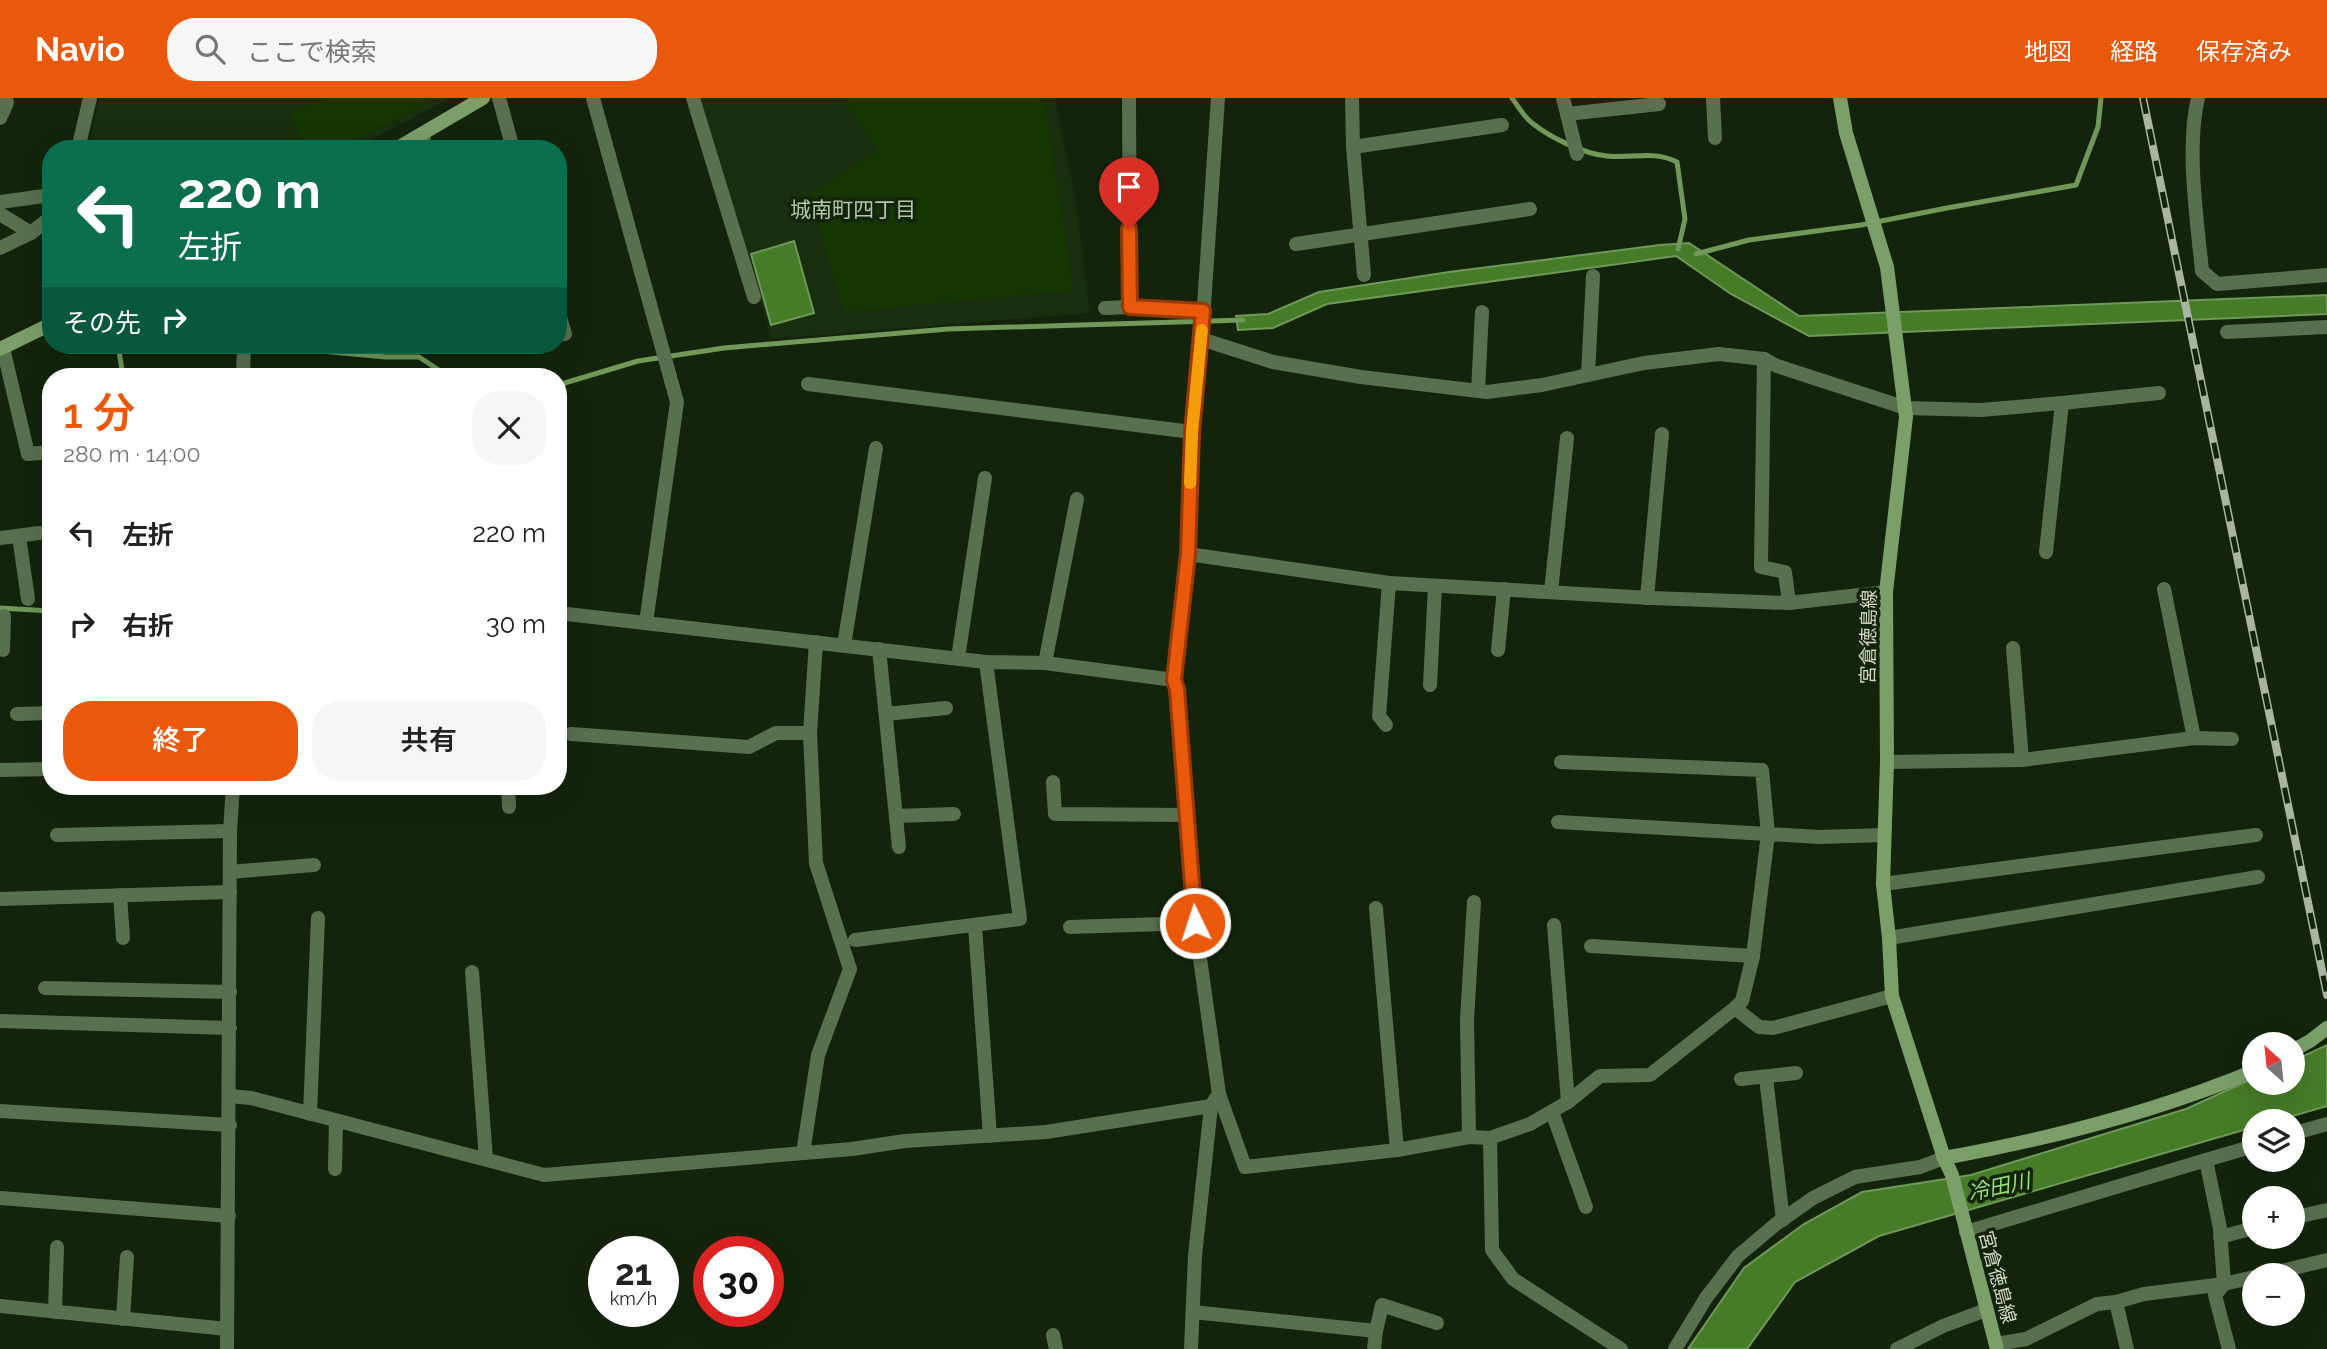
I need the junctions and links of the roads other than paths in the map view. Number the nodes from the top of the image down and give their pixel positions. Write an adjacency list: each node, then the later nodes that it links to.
1 (6, 98): 16 (street)
2 (90, 98): 19 (street)
3 (483, 98): 20 (main road)
4 (499, 98): 21 (street)
5 (593, 98): 76 (street)
6 (693, 98): 36 (street)
7 (1129, 98): 37 (street)
8 (1218, 98): 39 (street)
9 (1352, 98): 22 (street)
10 (1563, 98): 15 (street)
11 (1713, 98): 18 (street)
12 (1840, 98): 52 (main road, 宮倉徳島線)
13 (2199, 98): 34 (street)
14 (1659, 104): 15 (street)
15 (1567, 114): 23 (street)
16 (0, 118)
17 (1502, 125): 22 (street)
18 (1715, 138)
19 (80, 140)
20 (427, 140)
21 (511, 140)
22 (1353, 146): 30 (street)
23 (1577, 154)
24 (42, 196): 25 (street)
25 (0, 202)
26 (1530, 209): 30 (street)
27 (0, 214): 29 (street)
28 (42, 224): 29 (street)
29 (31, 233): 32 (street)
30 (1360, 235): 31 (street); 33 (street)
31 (1296, 244)
32 (0, 248)
33 (1364, 275)
34 (2327, 275)
35 (1593, 276): 47 (street)
36 (754, 297)
37 (1130, 307): 38 (street); 39 (street)
38 (1105, 308)
39 (1203, 311): 44 (street)
40 (1482, 312): 49 (street)
41 (2327, 327): 43 (street)
42 (42, 328): 45 (main road)
43 (2227, 332)
44 (1201, 340): 49 (street); 53 (street)
45 (1, 349): 57 (street)
46 (1765, 359): 47 (street); 52 (street); 73 (street)
47 (1588, 375): 49 (street)
48 (808, 384): 53 (street)
49 (1478, 391)
50 (2159, 393): 51 (street)
51 (2062, 403): 52 (street); 63 (street)
52 (1906, 408): 70 (main road, 宮倉徳島線)
53 (1192, 432): 64 (street)
54 (1662, 434): 71 (street)
55 (1567, 438): 69 (street)
56 (877, 448): 78 (street)
57 (42, 453)
58 (985, 478): 83 (street)
59 (1077, 499): 85 (street)
60 (39, 533): 61 (street)
61 (19, 536): 62 (street); 72 (street)
62 (0, 538)
63 (2046, 552)
64 (1188, 554): 65 (street); 86 (street)
65 (1389, 583): 66 (street); 92 (street)
66 (1435, 586): 67 (street); 87 (street)
67 (1504, 589): 69 (street); 82 (street)
68 (2164, 589): 95 (street)
69 (1551, 592): 71 (street)
70 (1886, 592): 73 (street); 99 (main road, 宮倉徳島線)
71 (1647, 598): 73 (street)
72 (27, 599)
73 (1789, 603)
74 (567, 614): 76 (street)
75 (4, 616): 81 (street)
76 (646, 623): 77 (street)
77 (816, 642): 78 (street); 93 (street)
78 (844, 645): 80 (street)
79 (2013, 648): 97 (street)
80 (879, 649): 83 (street); 91 (street)
81 (3, 650)
82 (1498, 650)
83 (958, 658): 84 (street)
84 (986, 662): 85 (street); 128 (street)
85 (1045, 663): 86 (street)
86 (1174, 680): 107 (street)
87 (1430, 685)
88 (946, 708): 91 (street)
89 (42, 713): 90 (street)
90 (17, 714)
91 (886, 714): 108 (street)
92 (1386, 725)
93 (810, 733): 94 (street); 163 (street)
94 (571, 734)
95 (2194, 738): 96 (street); 97 (street)
96 (2232, 739)
97 (2022, 760): 99 (street)
98 (1561, 762): 111 (street)
99 (1887, 762): 113 (main road, 宮倉徳島線)
100 (42, 769): 101 (street)
101 (0, 770)
102 (1053, 782): 107 (street)
103 (232, 795): 110 (street)
104 (508, 795): 105 (street)
105 (509, 807)
106 (954, 814): 108 (street)
107 (1188, 815): 126 (street)
108 (896, 816): 115 (street)
109 (1558, 822): 111 (street)
110 (230, 831): 112 (street); 117 (street)
111 (1768, 834): 113 (street); 134 (street)
112 (57, 835)
113 (1884, 835): 119 (main road, 宮倉徳島線)
114 (2256, 835): 119 (street)
115 (899, 847)
116 (314, 865): 117 (street)
117 (230, 873): 120 (street)
118 (2258, 877): 131 (street)
119 (1883, 884): 131 (main road, 宮倉徳島線)
120 (230, 892): 121 (street); 137 (street)
121 (120, 895): 122 (street); 130 (street)
122 (0, 899)
123 (1474, 902): 159 (street)
124 (1376, 908): 161 (street)
125 (318, 918): 153 (street)
126 (1195, 923): 129 (street); 149 (street)
127 (1554, 925): 150 (street)
128 (975, 926): 132 (street); 158 (street)
129 (1070, 927)
130 (123, 938)
131 (1889, 938): 138 (main road, 宮倉徳島線)
132 (855, 940)
133 (1591, 946): 134 (street)
134 (1753, 956): 139 (street)
135 (472, 972): 165 (street)
136 (45, 988): 137 (street)
137 (230, 992): 141 (street)
138 (1892, 996): 139 (street); 164 (main road, 宮倉徳島線)
139 (1735, 1008): 150 (street)
140 (0, 1021): 141 (street)
141 (230, 1028): 148 (street)
142 (2327, 1028): 143 (main road)
143 (2305, 1044)
144 (1797, 1073): 146 (street)
145 (2242, 1076): 164 (main road)
146 (1766, 1078): 147 (street); 173 (street)
147 (1741, 1079)
148 (230, 1096): 153 (street); 156 (street)
149 (1215, 1100): 158 (street); 161 (street); 187 (street)
150 (1568, 1102): 152 (street)
151 (0, 1111): 156 (street)
152 (1552, 1112): 160 (street); 169 (street)
153 (310, 1114): 154 (street)
154 (336, 1121): 165 (street); 167 (street)
155 (2327, 1124): 157 (street)
156 (230, 1125): 171 (street)
157 (2305, 1130)
158 (990, 1136): 163 (street)
159 (1469, 1137): 160 (street); 161 (street)
160 (1490, 1138): 196 (street)
161 (1397, 1150)
162 (2242, 1150): 166 (street)
163 (803, 1153): 165 (street)
164 (1944, 1158): 173 (street); 175 (main road, 宮倉徳島線)
165 (486, 1159)
166 (2206, 1160): 175 (street); 176 (street)
167 (335, 1169)
168 (0, 1198): 171 (street)
169 (1586, 1207)
170 (2327, 1210): 172 (street)
171 (229, 1216): 190 (street)
172 (2305, 1216)
173 (1783, 1220): 197 (street)
174 (2242, 1231): 176 (street)
175 (1966, 1232): 185 (main road, 宮倉徳島線)
176 (2220, 1237): 182 (street)
177 (57, 1247): 186 (street)
178 (127, 1257): 188 (street)
179 (2327, 1260): 180 (street)
180 (2305, 1265)
181 (2242, 1280): 182 (street)
182 (2224, 1284): 183 (street); 200 (street)
183 (2116, 1302): 192 (street); 199 (street)
184 (0, 1307): 186 (street)
185 (1986, 1310): 192 (main road, 宮倉徳島線); 198 (street)
186 (54, 1312): 188 (street)
187 (1193, 1312): 191 (street); 194 (street)
188 (123, 1318): 190 (street)
189 (1437, 1323): 191 (street)
190 (228, 1329): 193 (street)
191 (1376, 1331): 195 (street)
192 (1996, 1346)
193 (227, 1349)
194 (1191, 1349)
195 (1374, 1349)
196 (1621, 1349)
197 (1675, 1349)
198 (1897, 1349)
199 (2127, 1349)
200 (2229, 1349)

